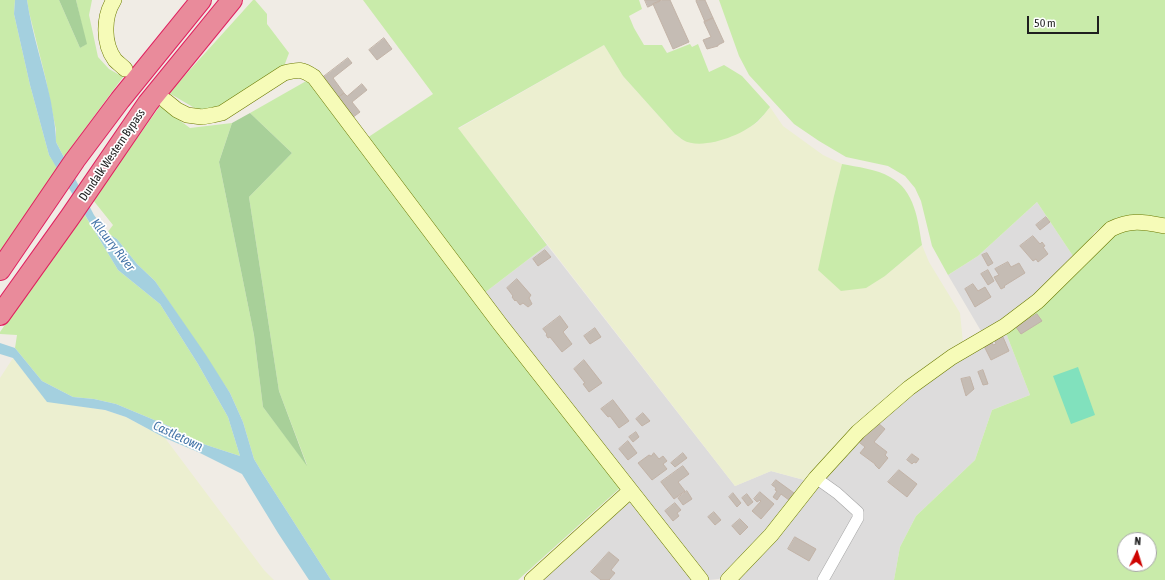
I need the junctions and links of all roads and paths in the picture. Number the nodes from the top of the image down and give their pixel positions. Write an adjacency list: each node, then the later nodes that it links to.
1 (114, 0): 4 (street)
2 (201, 0): 7 (highway, Dundalk Western Bypass)
3 (232, 0): 8 (highway, Dundalk Western Bypass)
4 (125, 69)
5 (166, 101): 10 (street)
6 (1165, 226): 9 (street)
7 (0, 270)
8 (0, 315)
9 (816, 478): 13 (street); 14 (street)
10 (630, 491): 11 (street); 12 (street)
11 (532, 580)
12 (701, 580)
13 (728, 580)
14 (823, 580)

